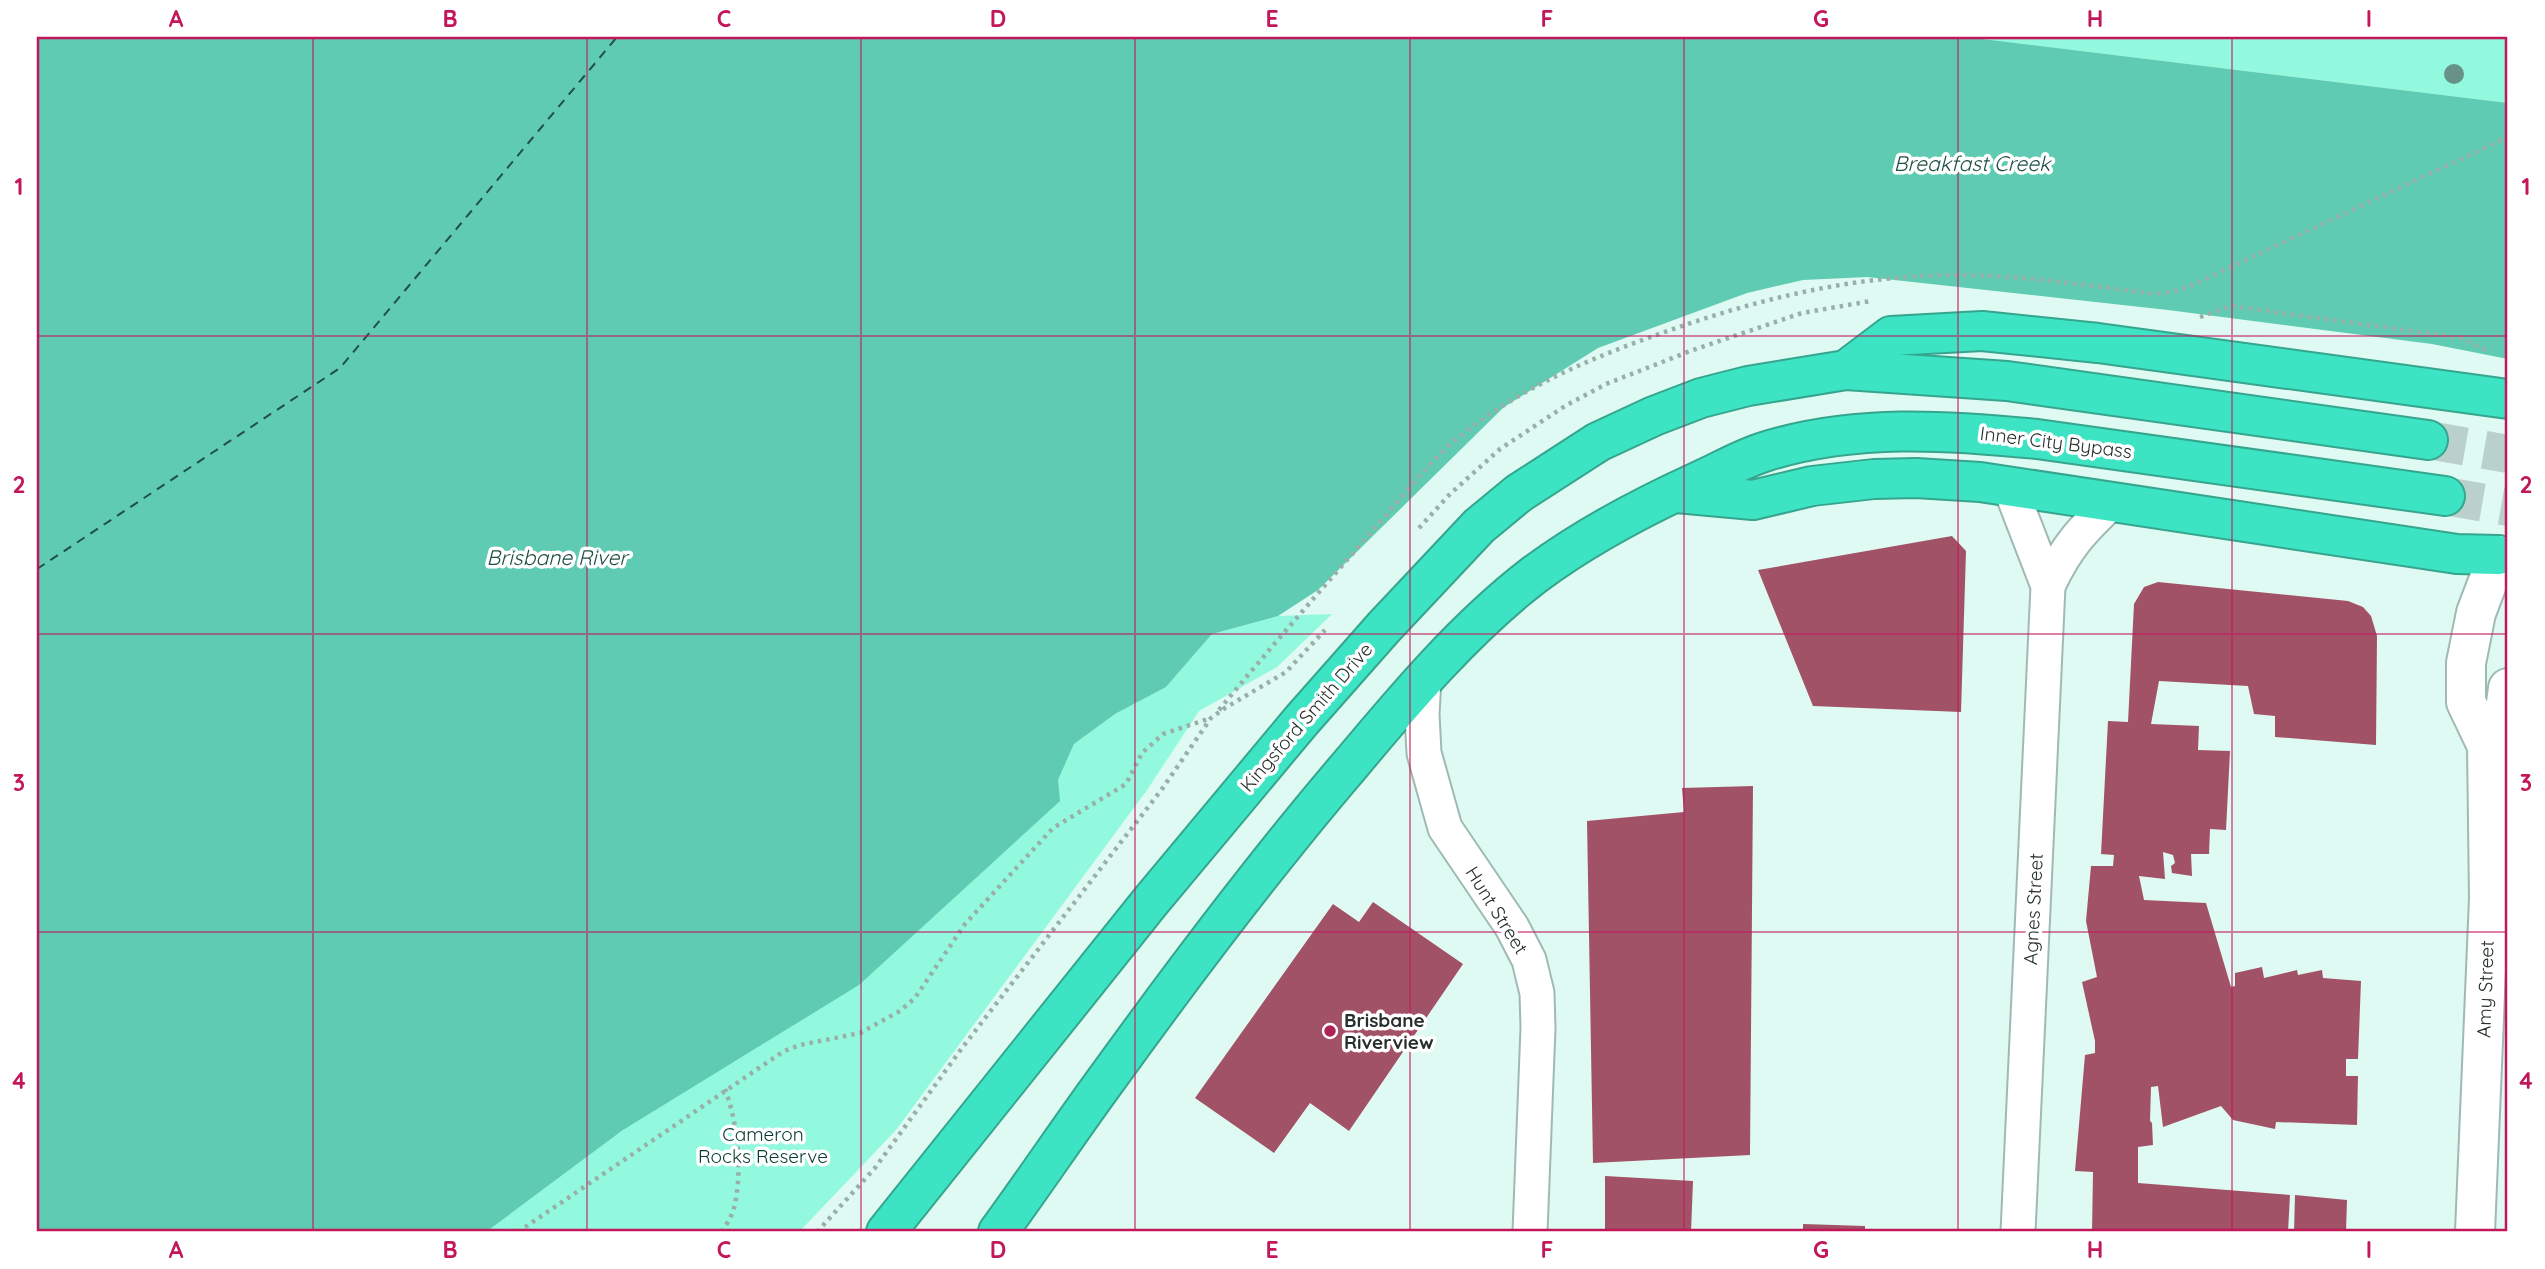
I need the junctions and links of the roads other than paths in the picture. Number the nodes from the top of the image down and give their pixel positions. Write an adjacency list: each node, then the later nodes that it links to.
1 (1846, 370): 2 (highway); 3 (highway); 13 (highway, Kingsford Smith Drive)
2 (2508, 399)
3 (2428, 440)
4 (2009, 485): 5 (highway); 7 (highway); 9 (street, Agnes Street)
5 (1675, 492): 6 (highway, Inner City Bypass); 10 (highway)
6 (2445, 496)
7 (2113, 501): 8 (highway); 9 (street, Agnes Street)
8 (2498, 555): 12 (street, Amy Street)
9 (2048, 586): 16 (street, Agnes Street)
10 (1424, 679): 14 (highway); 15 (street, Hunt Street)
11 (2508, 688): 12 (street, Amy Street)
12 (2487, 747): 17 (street, Amy Street)
13 (886, 1232)
14 (998, 1232)
15 (1530, 1232)
16 (2018, 1232)
17 (2475, 1232)

